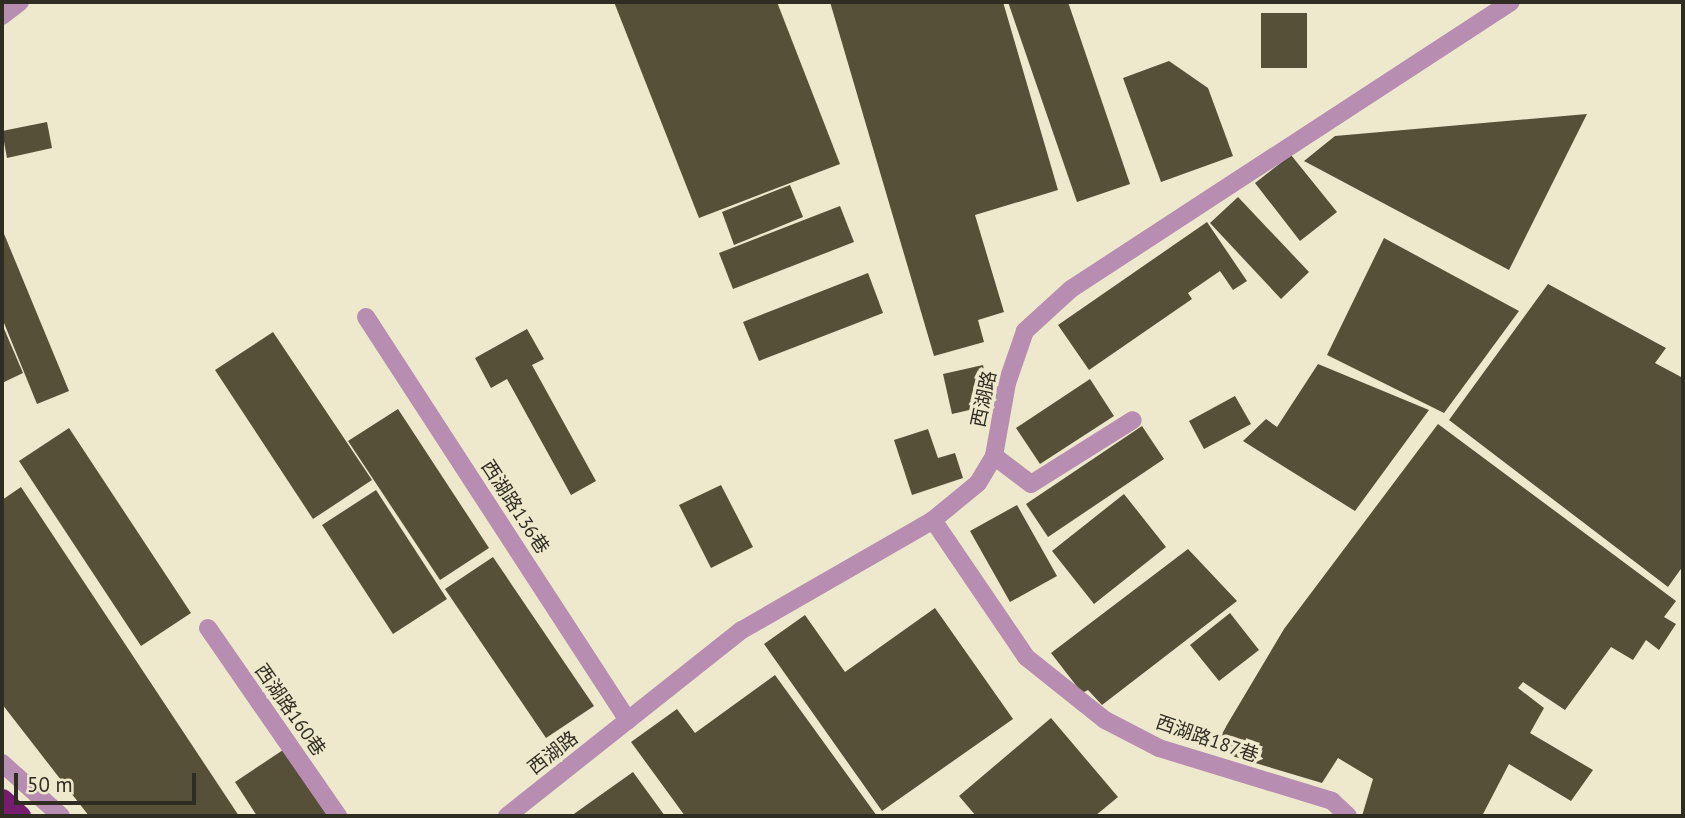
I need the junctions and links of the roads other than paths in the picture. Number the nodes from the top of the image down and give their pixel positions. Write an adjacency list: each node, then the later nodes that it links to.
1 (20, 2): 3 (street)
2 (1511, 2): 6 (street, 西湖路)
3 (2, 16)
4 (366, 317): 9 (street, 西湖路136巷)
5 (1133, 420): 6 (street)
6 (994, 456): 7 (street, 西湖路)
7 (933, 520): 9 (street, 西湖路); 16 (street, 西湖路187巷)
8 (208, 628): 14 (street, 西湖路160巷)
9 (628, 720): 15 (street, 西湖路)
10 (2, 763): 13 (street)
11 (2, 799): 12 (highway)
12 (20, 816)
13 (61, 816)
14 (338, 816)
15 (507, 816)
16 (1348, 816)

